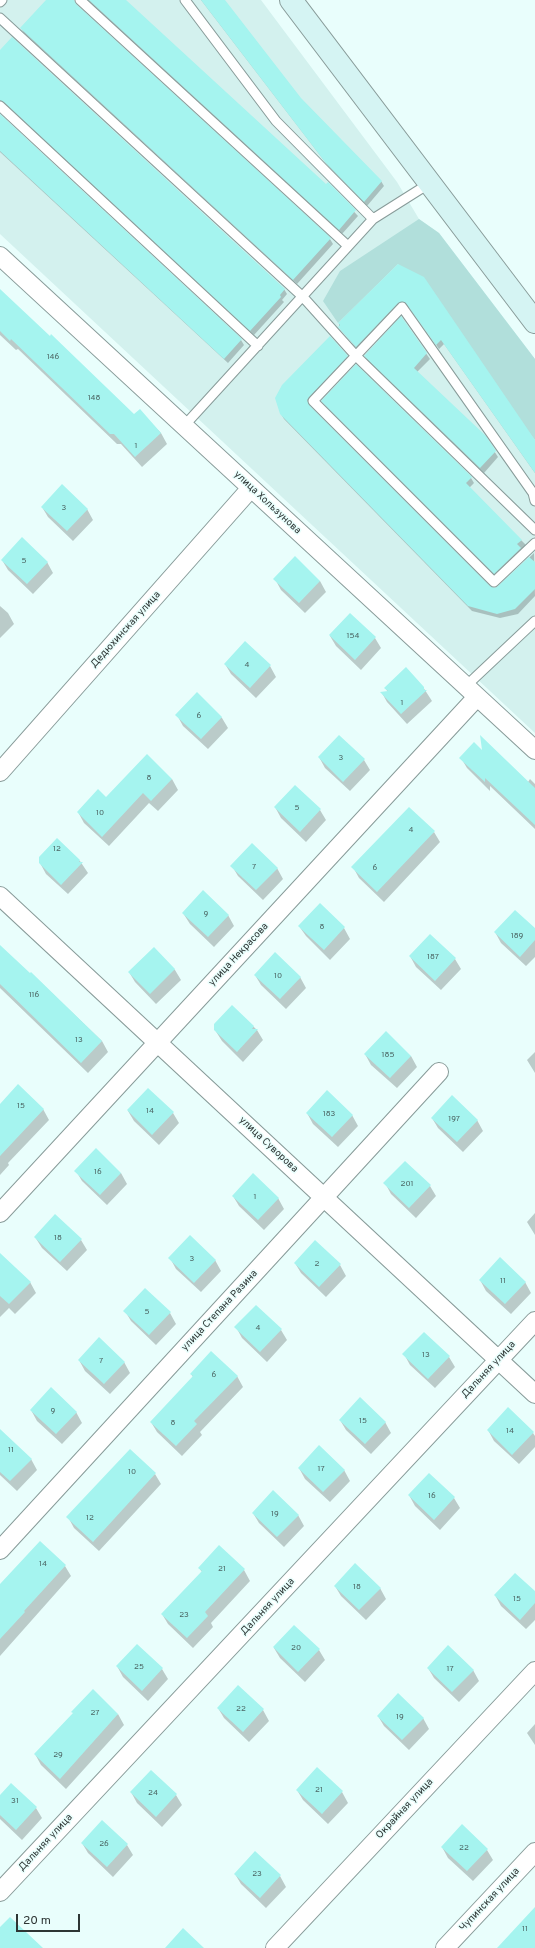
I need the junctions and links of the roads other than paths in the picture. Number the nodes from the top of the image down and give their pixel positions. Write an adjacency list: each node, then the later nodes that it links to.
1 (80, 0): 8 (lane)
2 (185, 0): 7 (lane)
3 (291, 0): 6 (main road)
4 (0, 18): 10 (lane)
5 (0, 106): 12 (lane)
6 (431, 183): 7 (lane); 11 (main road)
7 (373, 219): 8 (lane)
8 (348, 246): 10 (lane)
9 (0, 256): 14 (street, улица Хользунова)
10 (303, 296): 12 (lane); 13 (lane)
11 (535, 322)
12 (258, 346): 14 (lane)
13 (356, 356): 16 (lane); 17 (lane); 18 (lane)
14 (184, 426): 15 (street, улица Хользунова)
15 (251, 488): 20 (street, улица Хользунова); 22 (street, Дедюхинская улица)
16 (535, 501)
17 (535, 530)
18 (534, 545)
19 (535, 621): 20 (lane)
20 (471, 692): 21 (street, улица Хользунова); 24 (street, улица Некрасова)
21 (535, 750)
22 (0, 772)
23 (0, 896): 24 (street, улица Суворова)
24 (158, 1042): 26 (street, улица Суворова); 27 (street, улица Некрасова)
25 (439, 1072): 26 (street, улица Степана Разина)
26 (324, 1197): 29 (street, улица Суворова); 31 (street, улица Степана Разина)
27 (0, 1213)
28 (535, 1321): 29 (street, Дальняя улица)
29 (499, 1360): 30 (street, улица Суворова); 34 (street, Дальняя улица)
30 (535, 1394)
31 (0, 1550)
32 (535, 1670): 35 (street, Окрайная улица)
33 (535, 1852): 36 (street, Чупинская улица)
34 (0, 1892)
35 (275, 1948)
36 (445, 1948)

